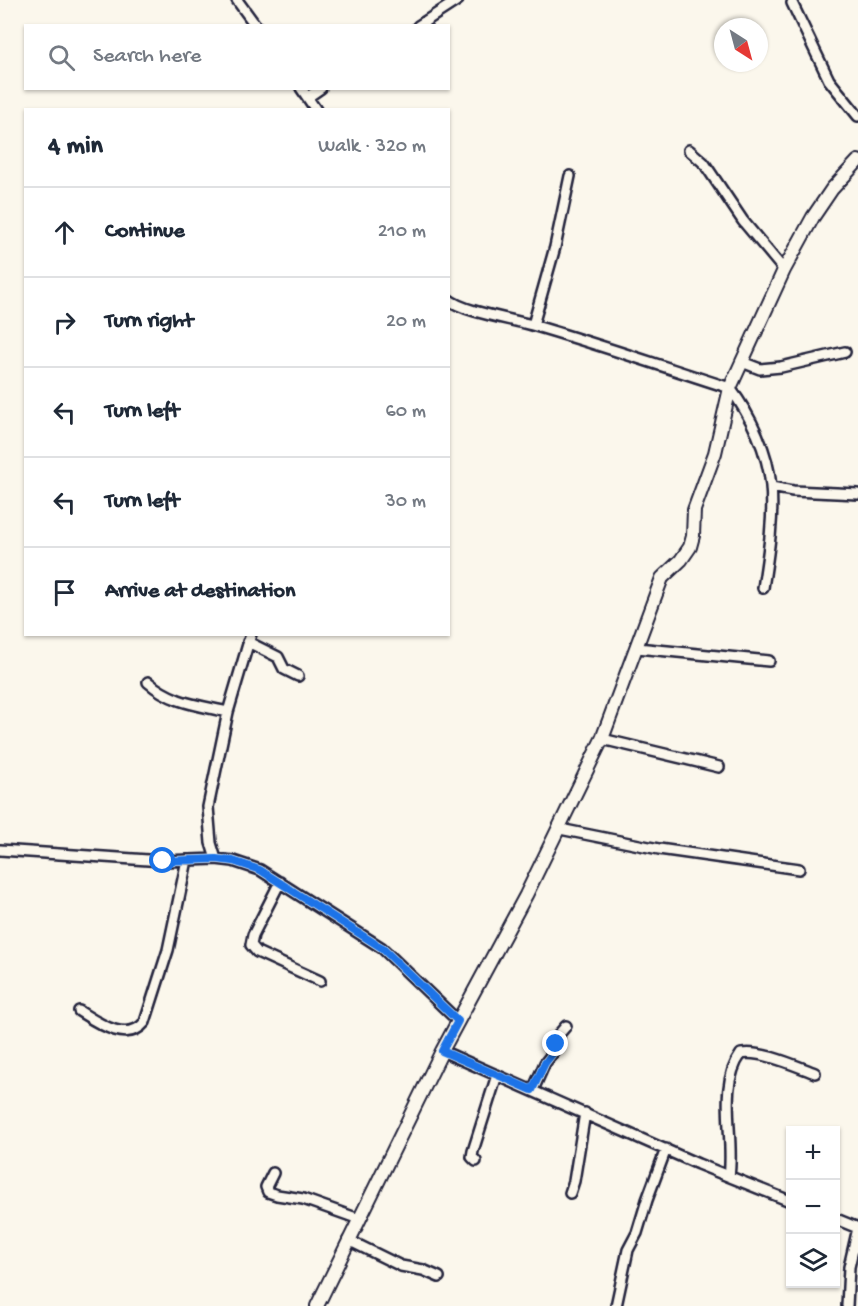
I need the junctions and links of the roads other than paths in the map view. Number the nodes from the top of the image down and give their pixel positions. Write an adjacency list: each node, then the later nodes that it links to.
1 (237, 0): 4 (street)
2 (458, 0): 5 (street)
3 (792, 3): 10 (street)
4 (255, 24)
5 (421, 24)
6 (303, 90): 8 (street)
7 (318, 90): 8 (street)
8 (308, 97): 9 (street)
9 (315, 108)
10 (858, 116)
11 (689, 150): 14 (street)
12 (858, 161): 14 (street)
13 (570, 176): 16 (street)
14 (784, 270): 18 (street)
15 (450, 304): 16 (street)
16 (533, 326): 19 (street)
17 (845, 352): 18 (street)
18 (742, 362): 19 (street)
19 (730, 388): 20 (street); 24 (street)
20 (771, 487): 21 (street); 22 (street)
21 (858, 494)
22 (763, 588)
23 (249, 638): 26 (street); 28 (street)
24 (637, 648): 25 (street); 29 (street)
25 (769, 661)
26 (298, 676)
27 (147, 682): 28 (street)
28 (228, 712): 33 (street)
29 (603, 739): 30 (street); 31 (street)
30 (719, 767)
31 (560, 829): 35 (street); 39 (street)
32 (0, 850): 34 (street)
33 (216, 859): 34 (street); 36 (street)
34 (187, 860): 38 (street)
35 (799, 869)
36 (280, 882): 37 (street); 39 (street)
37 (320, 981)
38 (80, 1011)
39 (458, 1021): 41 (street)
40 (566, 1026): 44 (street)
41 (442, 1051): 43 (street); 52 (street)
42 (815, 1073): 49 (street)
43 (497, 1075): 44 (street); 47 (street)
44 (532, 1090): 45 (street)
45 (585, 1113): 46 (street); 50 (street)
46 (666, 1149): 49 (street); 58 (street)
47 (476, 1161)
48 (273, 1173): 52 (street)
49 (729, 1176): 51 (street)
50 (570, 1193)
51 (786, 1199)
52 (358, 1218): 55 (street)
53 (840, 1221): 54 (street)
54 (858, 1228): 59 (street)
55 (348, 1240): 56 (street); 57 (street)
56 (439, 1277)
57 (317, 1306)
58 (616, 1306)
59 (847, 1306)

